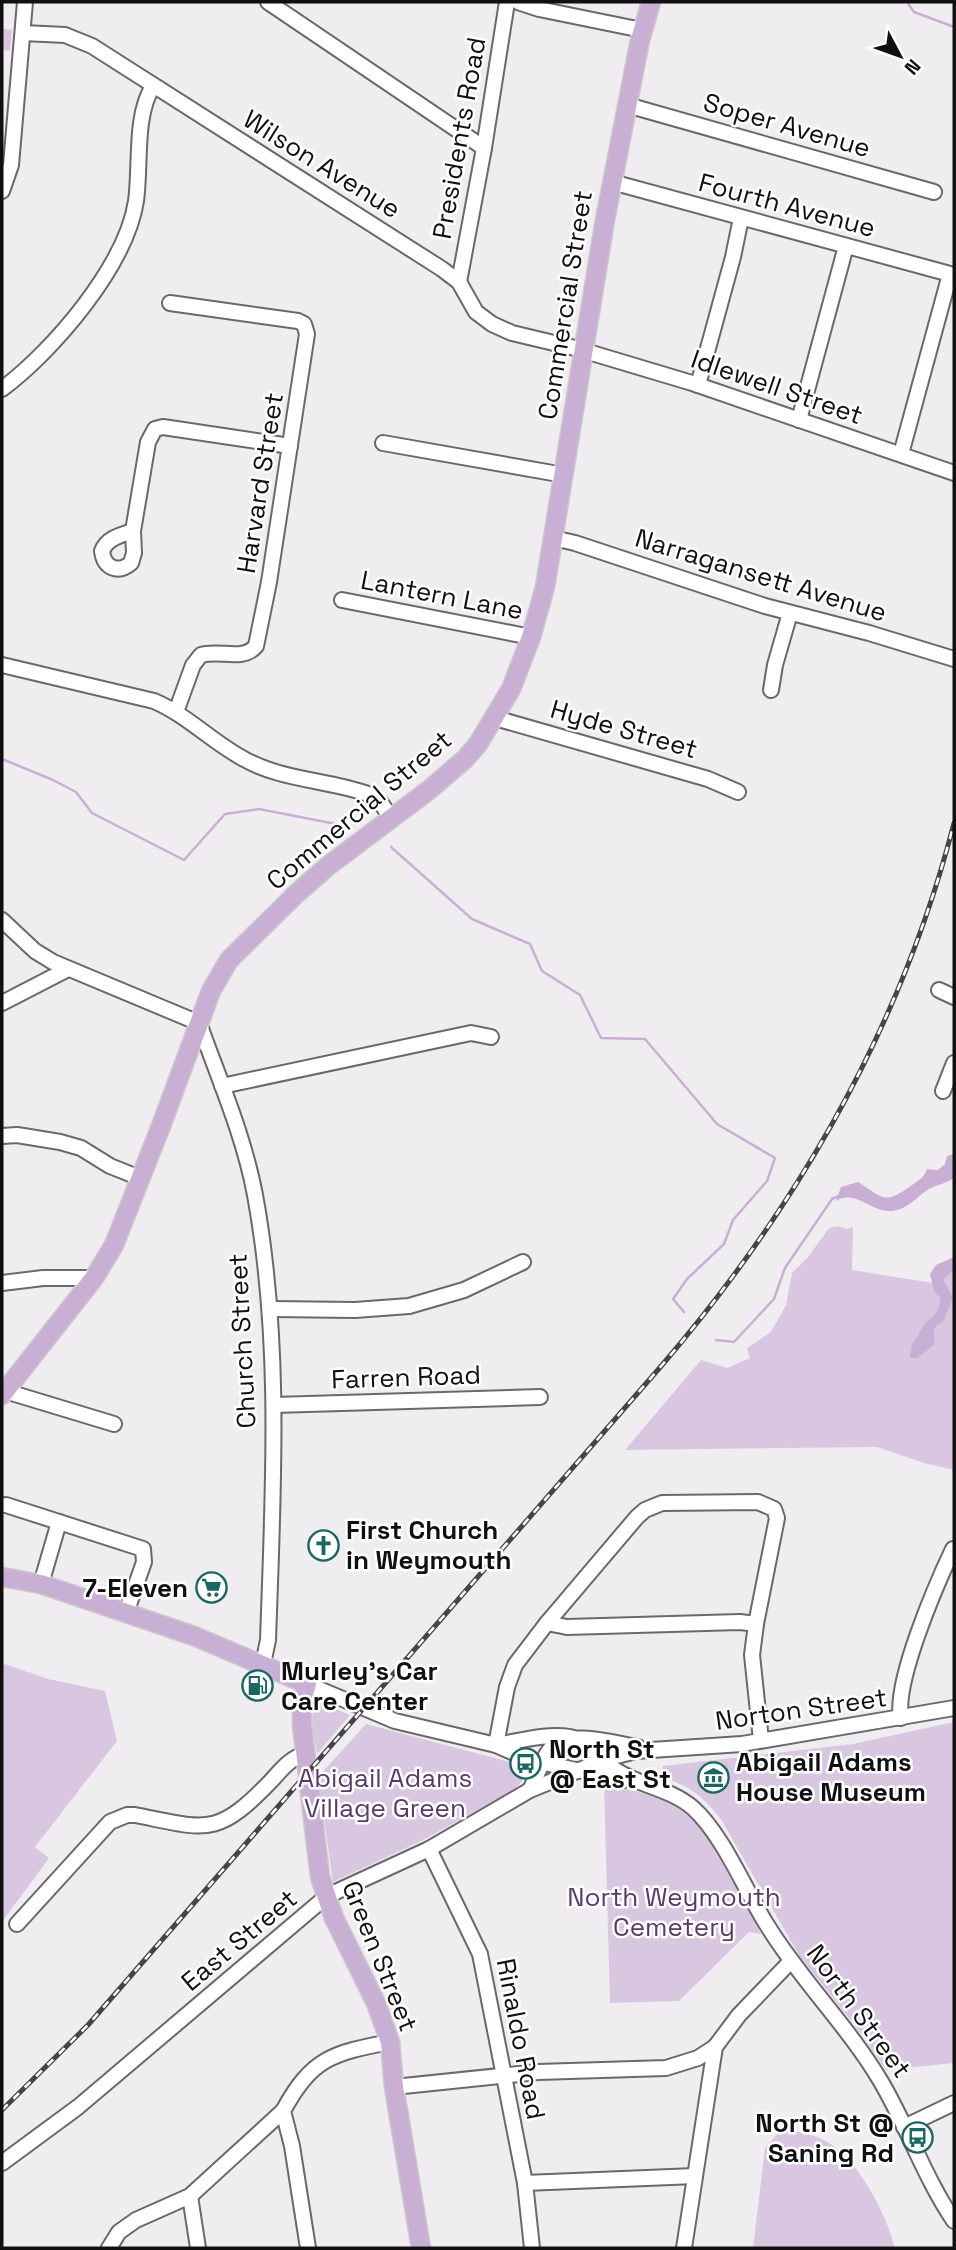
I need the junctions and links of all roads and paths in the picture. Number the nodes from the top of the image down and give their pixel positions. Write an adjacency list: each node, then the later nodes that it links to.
1 (25, 2): 7 (street)
2 (268, 2): 10 (street)
3 (507, 2): 10 (street, Presidents Road)
4 (518, 2): 6 (street)
5 (651, 2): 6 (main road, Commercial Street)
6 (642, 30): 9 (main road, Commercial Street)
7 (23, 33): 8 (street, Wilson Avenue); 12 (street)
8 (153, 86): 16 (street, Wilson Avenue); 20 (street)
9 (627, 105): 11 (main road, Commercial Street); 13 (street, Soper Avenue)
10 (484, 148): 16 (street, Presidents Road)
11 (612, 182): 14 (street, Fourth Avenue); 18 (main road, Commercial Street)
12 (2, 191)
13 (934, 192)
14 (741, 218): 15 (street, Fourth Avenue); 19 (street)
15 (846, 246): 21 (street); 24 (street, Fourth Avenue)
16 (459, 282): 18 (street, Wilson Avenue)
17 (170, 303): 23 (street, Harvard Street)
18 (584, 351): 19 (street, Idlewell Street); 26 (main road, Commercial Street)
19 (698, 385): 21 (street, Idlewell Street)
20 (2, 389)
21 (799, 420): 24 (street, Idlewell Street)
22 (383, 443): 26 (street)
23 (290, 446): 27 (street); 35 (street, Harvard Street)
24 (901, 454): 25 (street, Idlewell Street)
25 (954, 472)
26 (564, 475): 28 (main road, Commercial Street)
27 (133, 531)
28 (554, 538): 30 (street, Narragansett Avenue); 31 (main road, Commercial Street)
29 (342, 600): 31 (street, Lantern Lane)
30 (790, 613): 32 (street, Narragansett Avenue); 34 (street)
31 (531, 637): 36 (main road, Commercial Street)
32 (954, 659)
33 (2, 665): 35 (street)
34 (771, 690)
35 (176, 712): 38 (street)
36 (495, 718): 37 (street, Hyde Street); 38 (main road, Commercial Street)
37 (738, 792)
38 (391, 818): 46 (main road, Commercial Street)
39 (2, 920): 41 (street)
40 (2, 938): 41 (street)
41 (19, 938): 42 (street)
42 (68, 969): 45 (street); 46 (street)
43 (939, 990): 44 (street)
44 (954, 997)
45 (2, 1003)
46 (199, 1023): 49 (street, Church Street); 52 (main road, Commercial Street)
47 (491, 1037): 49 (street)
48 (954, 1063): 50 (street)
49 (222, 1086): 56 (street, Church Street)
50 (943, 1091)
51 (2, 1136): 52 (street)
52 (140, 1178): 54 (main road, Commercial Street)
53 (523, 1262): 56 (street)
54 (94, 1278): 55 (street); 57 (main road, Commercial Street)
55 (2, 1283)
56 (270, 1309): 59 (street, Church Street)
57 (4, 1393): 60 (street)
58 (540, 1397): 59 (street, Farren Road)
59 (274, 1405): 69 (street, Church Street)
60 (114, 1424)
61 (6, 1505): 62 (street)
62 (59, 1522): 65 (street); 66 (street)
63 (953, 1549): 72 (street)
64 (2, 1577): 65 (main road, North Street)
65 (41, 1584): 66 (main road, North Street)
66 (126, 1613): 69 (main road, North Street)
67 (547, 1623): 68 (street); 68 (street); 75 (street)
68 (756, 1624): 74 (street)
69 (263, 1664): 70 (main road, North Street)
70 (307, 1684): 75 (street, North Street); 77 (main road, Green Street)
71 (954, 1708): 72 (street, Norton Street)
72 (901, 1718): 74 (street, Norton Street)
73 (571, 1737): 75 (street, North Street); 76 (street, Norton Street); 78 (street, North Street); 79 (street)
74 (761, 1741): 76 (street, Norton Street)
75 (496, 1745): 79 (street, North Street)
76 (653, 1749): 78 (street, Norton Street)
77 (305, 1754): 84 (main road, Green Street); 85 (street)
78 (603, 1761): 80 (street, Norton Street); 81 (street, North Street)
79 (543, 1763): 80 (street, North Street); 82 (street)
80 (581, 1771): 81 (street, North Street); 82 (street, East Street)
81 (649, 1786): 86 (street, North Street)
82 (530, 1790): 83 (street, East Street)
83 (429, 1849): 84 (street, East Street); 89 (street, Rinaldo Road)
84 (327, 1896): 87 (main road, Green Street); 94 (street, East Street)
85 (17, 1924)
86 (791, 1961): 88 (street); 93 (street, North Street)
87 (390, 2042): 90 (main road, Green Street); 92 (street)
88 (715, 2047): 89 (street); 95 (street)
89 (505, 2076): 90 (street); 96 (street, Rinaldo Road)
90 (394, 2087): 102 (main road, Green Street)
91 (954, 2103): 93 (street)
92 (283, 2111): 97 (street); 101 (street)
93 (904, 2127): 98 (street, North Street)
94 (2, 2163)
95 (695, 2176): 96 (street); 104 (street)
96 (525, 2183): 103 (street, Rinaldo Road)
97 (190, 2196): 99 (street); 100 (street)
98 (954, 2221)
99 (109, 2248)
100 (198, 2248)
101 (308, 2248)
102 (421, 2248)
103 (532, 2248)
104 (684, 2248)

